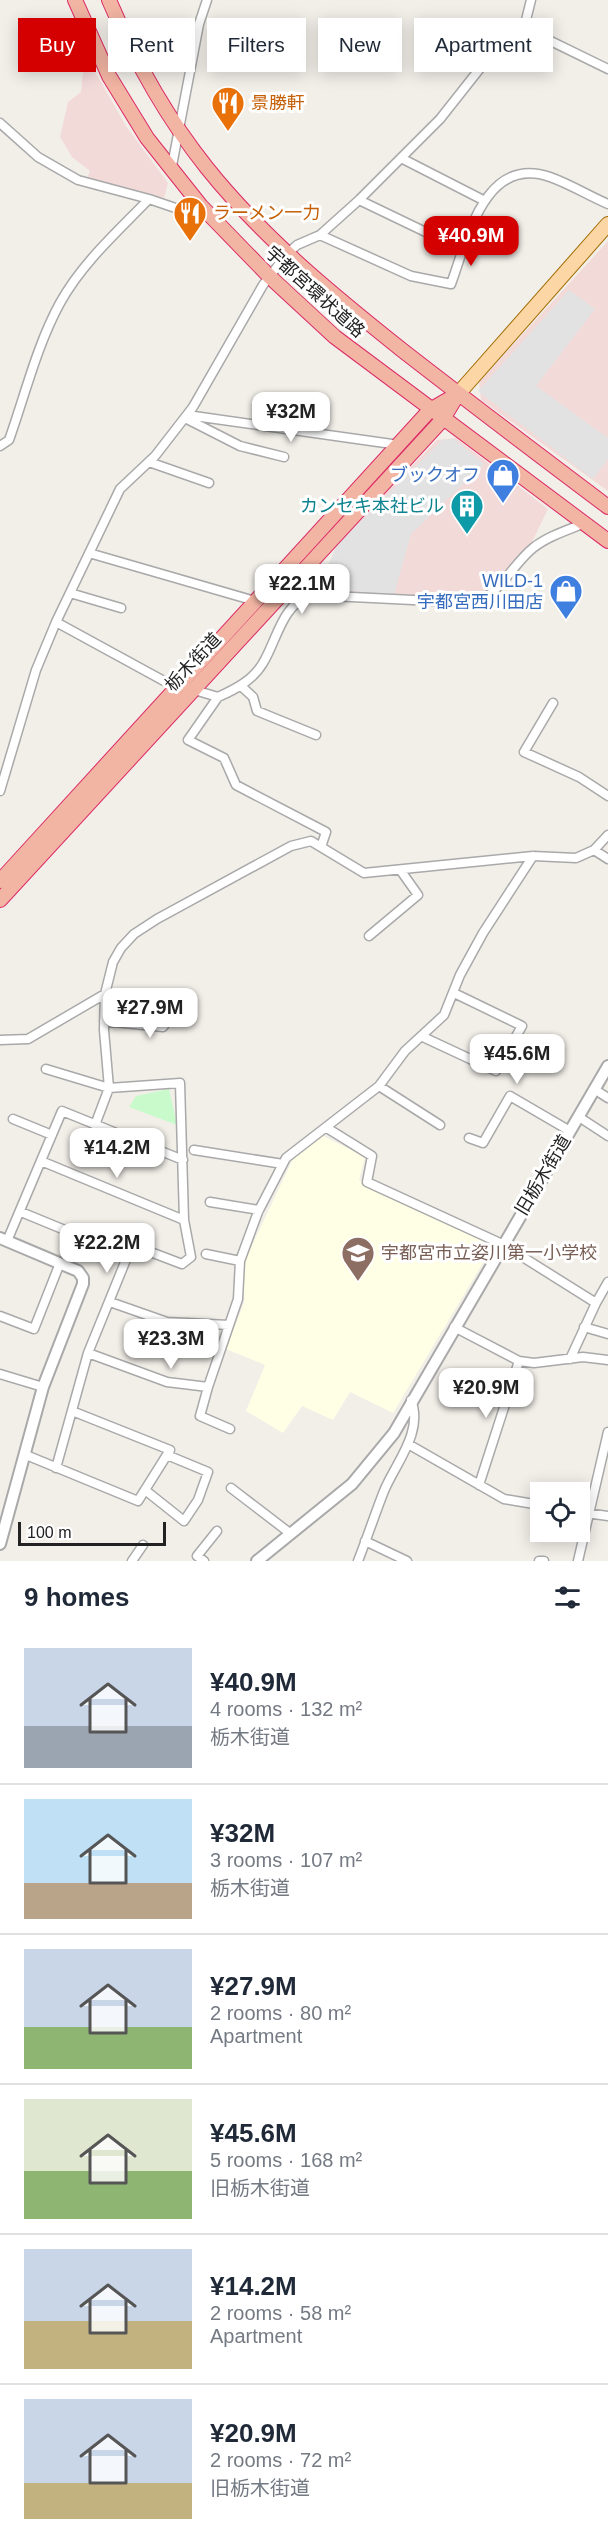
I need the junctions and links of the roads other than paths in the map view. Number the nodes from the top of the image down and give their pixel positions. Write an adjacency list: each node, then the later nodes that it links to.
1 (75, 0): 12 (highway, 宇都宮環状道路)
2 (109, 0): 10 (highway, 宇都宮環状道路)
3 (207, 0): 10 (street)
4 (531, 0): 5 (street)
5 (526, 18)
6 (553, 42): 7 (street)
7 (608, 69)
8 (477, 72): 11 (street)
9 (0, 123): 13 (street)
10 (179, 129): 12 (street); 21 (highway, 宇都宮環状道路)
11 (401, 158): 14 (street); 15 (street)
12 (171, 172): 17 (highway, 宇都宮環状道路)
13 (149, 199): 17 (street); 28 (street)
14 (359, 200): 19 (street); 20 (street)
15 (485, 201): 16 (street); 20 (street)
16 (608, 204)
17 (201, 206): 22 (highway, 宇都宮環状道路)
18 (608, 224): 23 (main road, 栃木街道)
19 (320, 235): 20 (street); 21 (street)
20 (461, 249)
21 (287, 254): 22 (street); 23 (highway, 宇都宮環状道路)
22 (269, 276): 24 (highway, 宇都宮環状道路); 25 (street)
23 (458, 394): 24 (highway, 栃木街道); 26 (highway, 栃木街道); 32 (highway, 宇都宮環状道路)
24 (430, 410): 26 (highway, 宇都宮環状道路); 27 (highway, 栃木街道)
25 (186, 417): 27 (street); 29 (street); 30 (street)
26 (443, 419): 33 (highway, 宇都宮環状道路); 41 (highway, 栃木街道)
27 (399, 445): 37 (highway, 栃木街道)
28 (0, 446)
29 (284, 457)
30 (149, 462): 31 (street); 35 (street)
31 (209, 483)
32 (608, 507)
33 (585, 523): 34 (highway, 宇都宮環状道路); 40 (street)
34 (608, 541)
35 (89, 553): 36 (street); 37 (street)
36 (70, 593): 38 (street); 39 (street)
37 (255, 601): 41 (highway, 栃木街道)
38 (121, 608)
39 (56, 622): 41 (street); 45 (street)
40 (242, 686): 42 (street); 44 (street)
41 (184, 688): 42 (street); 53 (highway, 栃木街道); 54 (highway, 栃木街道)
42 (218, 697): 48 (street)
43 (554, 702): 46 (street)
44 (316, 735)
45 (0, 791)
46 (608, 796)
47 (608, 835): 49 (street)
48 (321, 847): 52 (street); 57 (street)
49 (594, 850): 50 (street); 51 (street)
50 (533, 856): 52 (street); 56 (street)
51 (608, 859)
52 (400, 871): 55 (street)
53 (0, 881)
54 (0, 900)
55 (369, 936)
56 (454, 993): 60 (street); 60 (street)
57 (105, 994): 59 (street); 61 (street)
58 (177, 1008): 59 (street)
59 (104, 1021): 65 (street)
60 (423, 1036): 64 (street)
61 (0, 1040)
62 (608, 1066): 66 (street, 旧栃木街道)
63 (46, 1069): 65 (street)
64 (379, 1086): 71 (street); 72 (street)
65 (109, 1088): 70 (street); 78 (street)
66 (594, 1089): 67 (street); 68 (street, 旧栃木街道)
67 (608, 1098)
68 (579, 1117): 73 (street, 旧栃木街道); 75 (street)
69 (13, 1119): 74 (street)
70 (95, 1125): 74 (street); 78 (street)
71 (440, 1125)
72 (327, 1128): 80 (street); 86 (street)
73 (570, 1131): 76 (street); 86 (street, 旧栃木街道)
74 (52, 1135): 79 (street)
75 (608, 1136)
76 (469, 1138)
77 (194, 1150): 80 (street)
78 (183, 1160): 84 (street)
79 (41, 1161): 83 (street); 84 (street)
80 (283, 1164): 82 (street)
81 (210, 1202): 82 (street)
82 (259, 1210): 89 (street)
83 (21, 1212): 85 (street); 88 (street)
84 (184, 1220): 88 (street)
85 (3, 1239): 90 (street)
86 (502, 1244): 93 (street); 96 (street, 旧栃木街道)
87 (206, 1254): 89 (street)
88 (128, 1256): 92 (street)
89 (240, 1261): 95 (street)
90 (60, 1263): 94 (street); 104 (street)
91 (608, 1282): 93 (street)
92 (110, 1302): 95 (street); 99 (street)
93 (596, 1303): 97 (street)
94 (0, 1316)
95 (229, 1325): 105 (street)
96 (454, 1327): 102 (street); 106 (street, 旧栃木街道)
97 (584, 1327): 98 (street); 100 (street)
98 (608, 1334)
99 (88, 1353): 105 (street); 107 (street)
100 (570, 1359): 101 (street); 102 (street)
101 (608, 1360)
102 (519, 1361): 115 (street)
103 (0, 1374): 104 (street)
104 (44, 1387): 111 (street)
105 (208, 1387): 108 (street)
106 (411, 1400): 110 (street); 124 (street, 旧栃木街道)
107 (72, 1411): 112 (street); 114 (street)
108 (230, 1429)
109 (608, 1432): 113 (street)
110 (408, 1444): 115 (street); 125 (street)
111 (26, 1455): 114 (street); 120 (street)
112 (167, 1455): 117 (street); 117 (street)
113 (604, 1465): 119 (street)
114 (56, 1468): 117 (street)
115 (479, 1485): 118 (street)
116 (231, 1488): 124 (street)
117 (145, 1490)
118 (530, 1503)
119 (590, 1510)
120 (5, 1511): 127 (street)
121 (590, 1513): 122 (street)
122 (608, 1516)
123 (217, 1531): 130 (street)
124 (291, 1534): 131 (street, 旧栃木街道)
125 (365, 1541): 132 (street); 133 (street)
126 (582, 1542): 136 (street)
127 (0, 1545)
128 (143, 1545): 129 (street)
129 (132, 1561)
130 (204, 1561)
131 (257, 1561)
132 (358, 1561)
133 (407, 1561)
134 (539, 1561): 135 (street)
135 (544, 1561)
136 (578, 1561)

